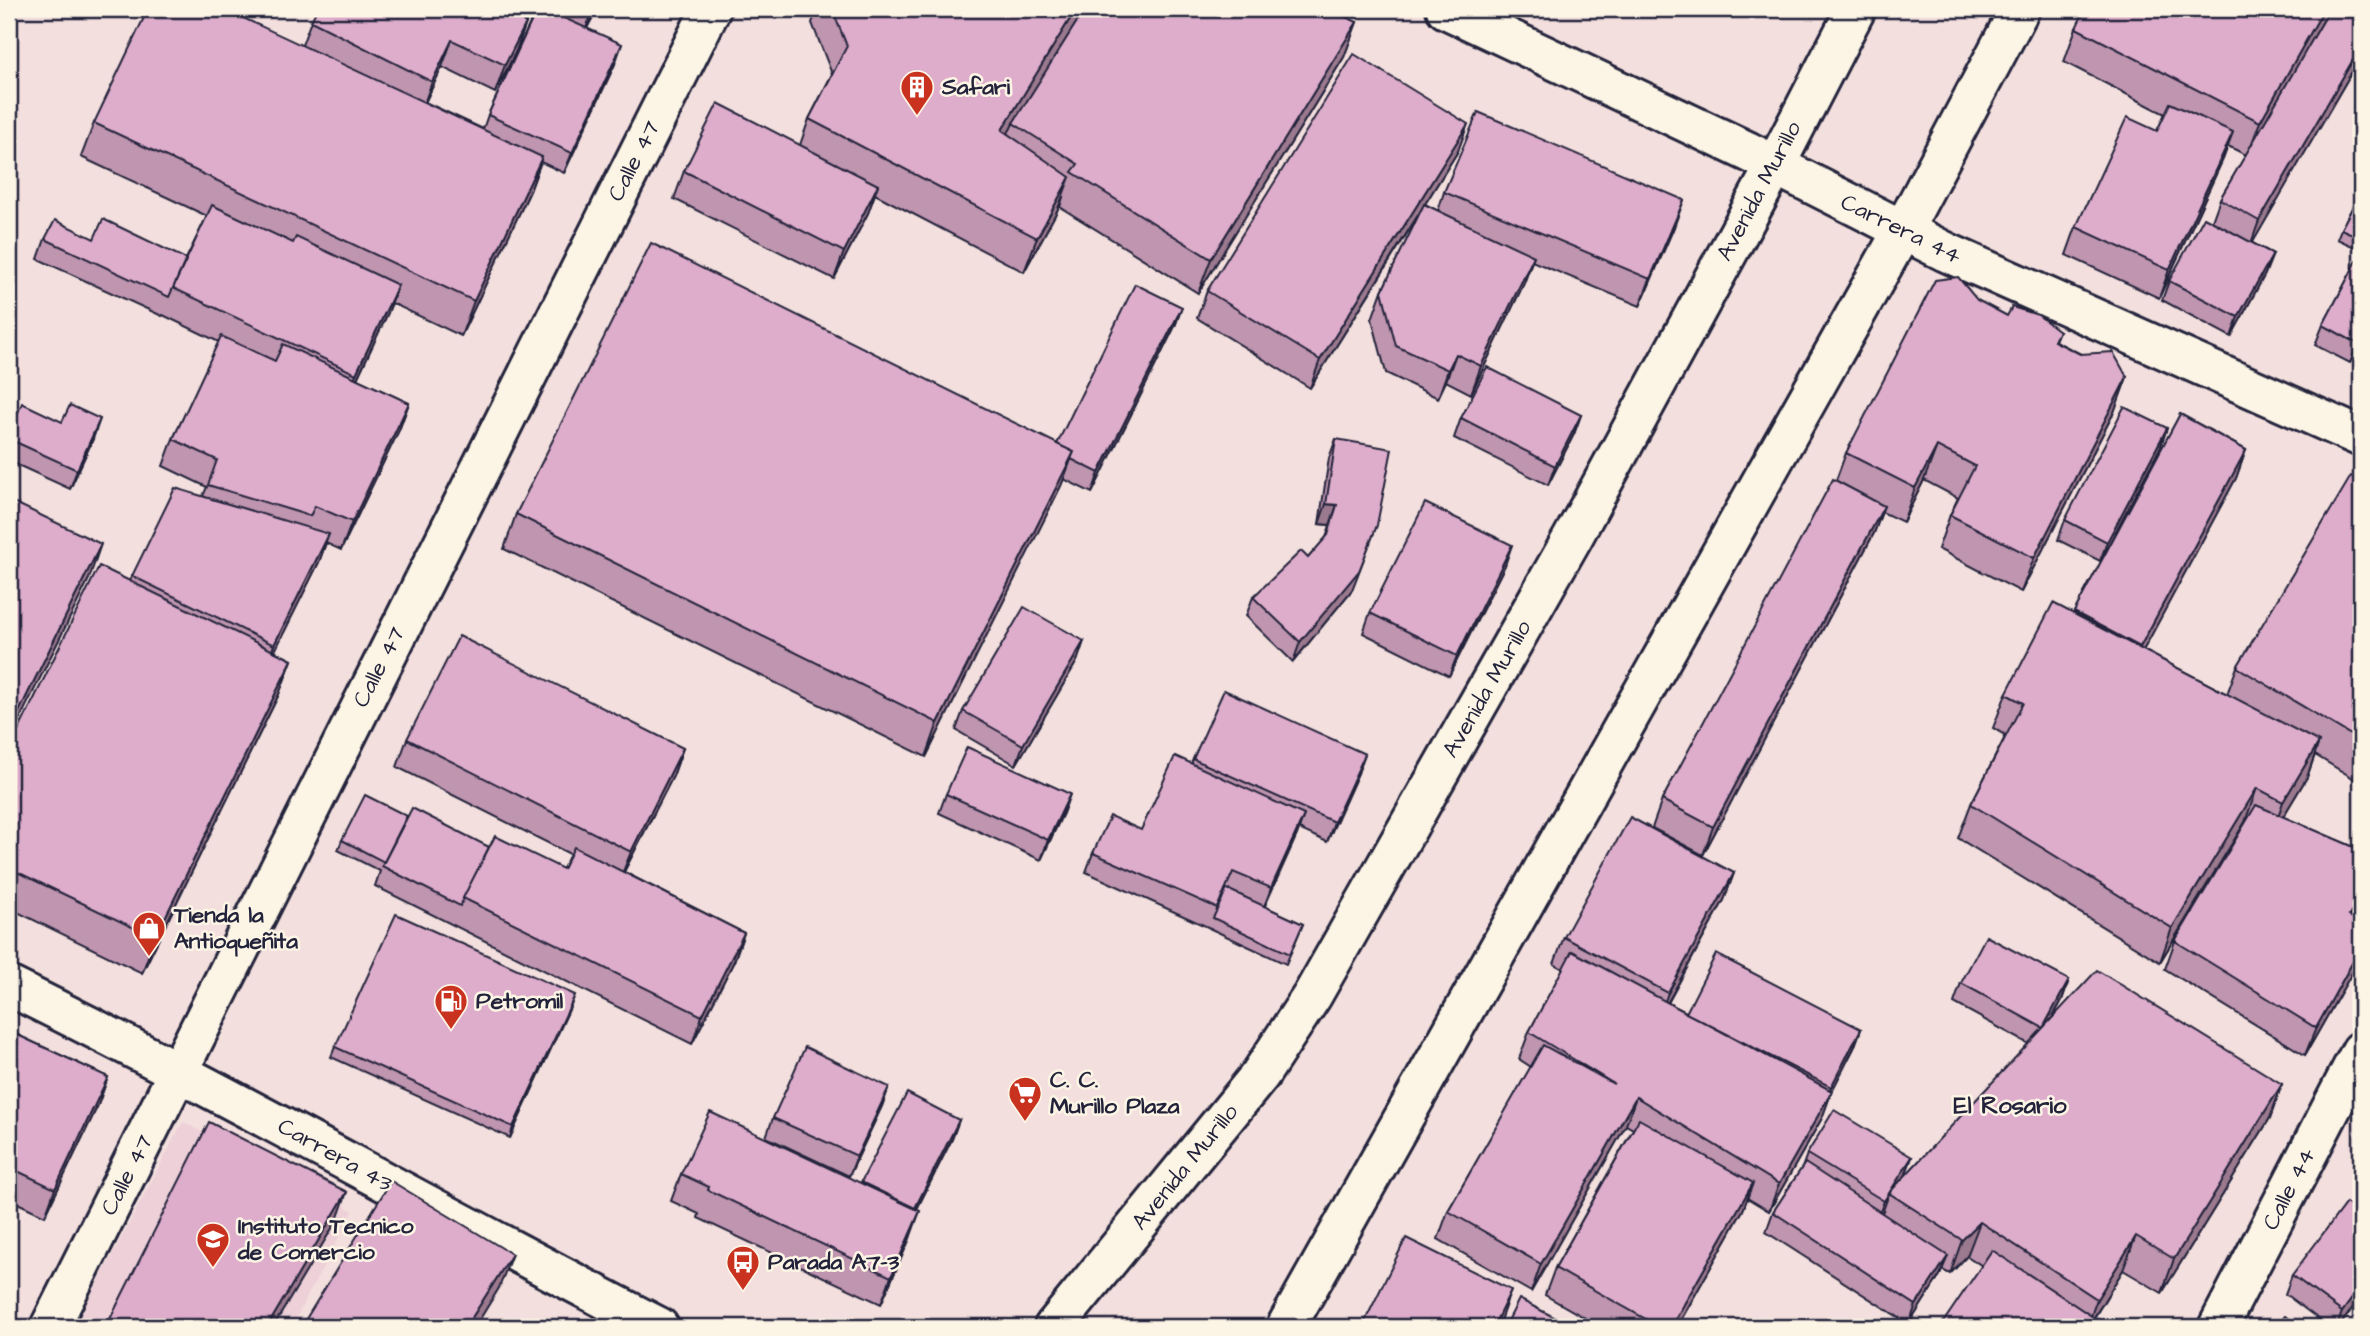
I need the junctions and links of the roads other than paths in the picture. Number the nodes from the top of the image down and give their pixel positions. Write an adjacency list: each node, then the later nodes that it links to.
1 (711, 9): 10 (street, Calle 47)
2 (1447, 9): 5 (street, Carrera 44)
3 (1856, 9): 5 (street, Avenida Murillo)
4 (2020, 9): 6 (street)
5 (1775, 166): 6 (street, Carrera 44); 13 (street, Avenida Murillo)
6 (1903, 230): 7 (street, Carrera 44); 14 (street)
7 (2361, 437)
8 (9, 986): 10 (street, Carrera 43)
9 (2361, 1051): 15 (street, Calle 44)
10 (180, 1071): 11 (street, Calle 47); 12 (street, Carrera 43)
11 (50, 1327)
12 (659, 1327)
13 (1054, 1327)
14 (1286, 1327)
15 (2218, 1327)

